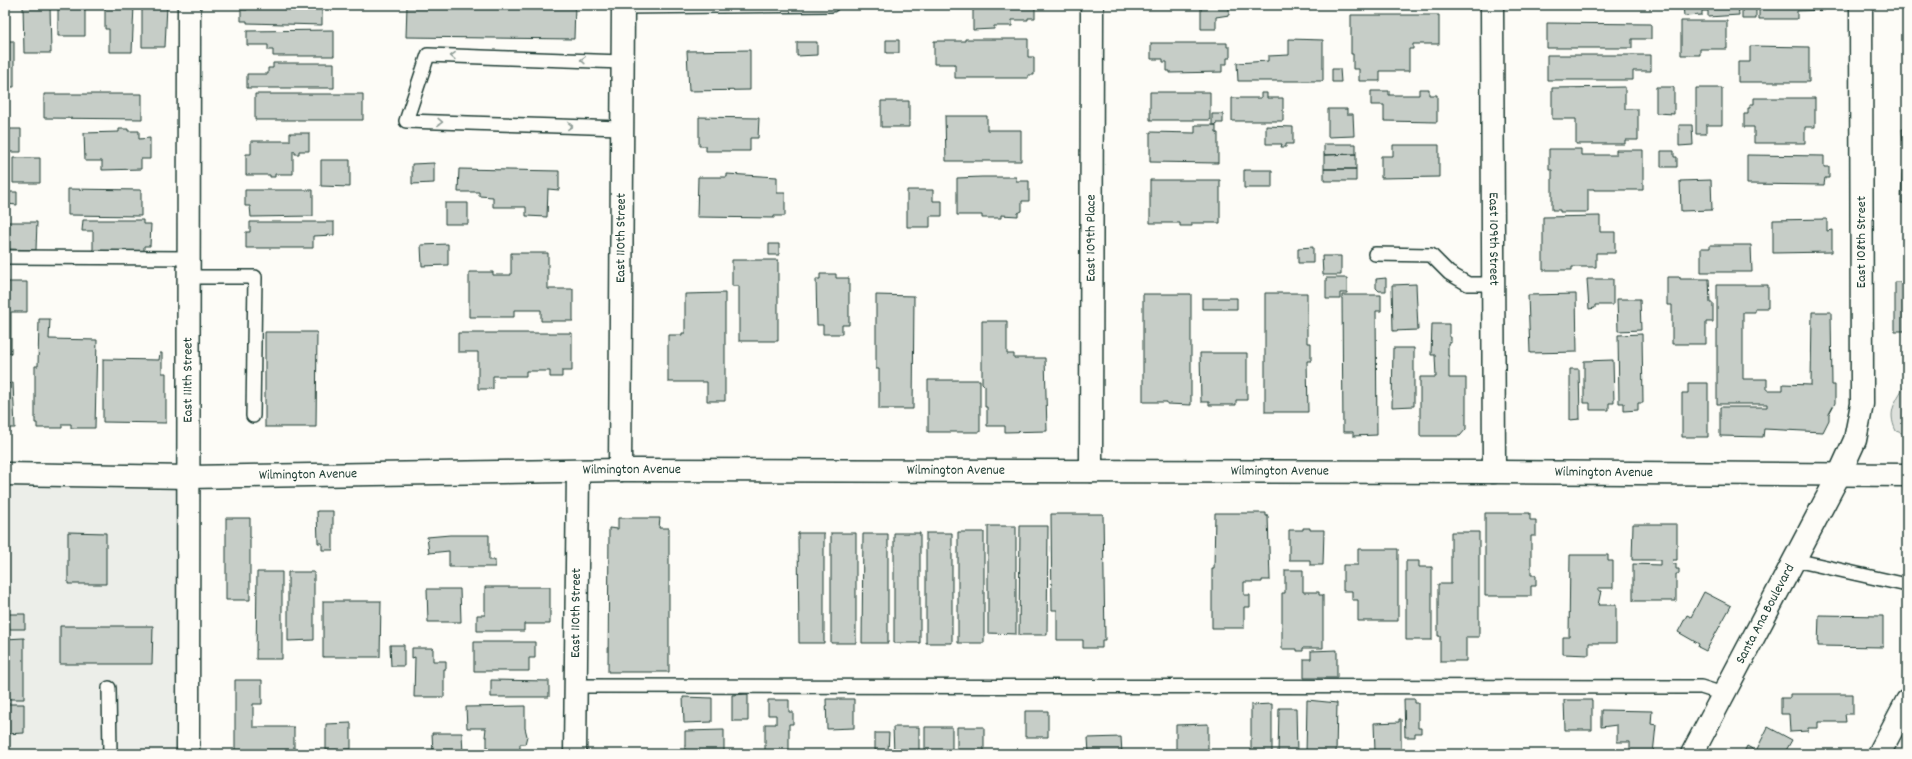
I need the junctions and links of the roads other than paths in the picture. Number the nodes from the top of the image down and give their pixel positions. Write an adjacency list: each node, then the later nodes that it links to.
1 (189, 5): 11 (street, East 111th Street)
2 (832, 5): 6 (lane)
3 (1092, 5): 16 (street, East 109th Place)
4 (1492, 5): 12 (street, East 109th Street)
5 (1861, 5): 19 (street, East 108th Street)
6 (623, 6): 7 (street, East 110th Street)
7 (622, 62): 8 (street, East 110th Street); 8 (lane, one-way to 8)
8 (622, 128): 14 (street, East 110th Street)
9 (1375, 254): 12 (lane)
10 (5, 257): 11 (lane)
11 (189, 267): 13 (lane); 21 (street, East 111th Street)
12 (1493, 284): 17 (street, East 109th Street)
13 (253, 416)
14 (620, 470): 15 (street, Wilmington Avenue); 16 (street, Wilmington Avenue)
15 (578, 471): 21 (street, Wilmington Avenue); 24 (street, East 110th Street)
16 (1091, 471): 17 (street, Wilmington Avenue)
17 (1494, 472): 19 (street, Wilmington Avenue)
18 (5, 474): 21 (street, Wilmington Avenue)
19 (1839, 475): 20 (street, Wilmington Avenue); 22 (street, Santa Ana Boulevard)
20 (1907, 475)
21 (189, 476): 29 (street, East 111th Street)
22 (1795, 560): 23 (lane); 26 (street, Santa Ana Boulevard)
23 (1907, 585)
24 (575, 686): 26 (lane); 30 (street, East 110th Street)
25 (109, 688): 28 (lane)
26 (1723, 694): 31 (street, Santa Ana Boulevard)
27 (1907, 701): 32 (street)
28 (110, 754)
29 (188, 754)
30 (575, 754)
31 (1692, 754)
32 (1879, 754)

